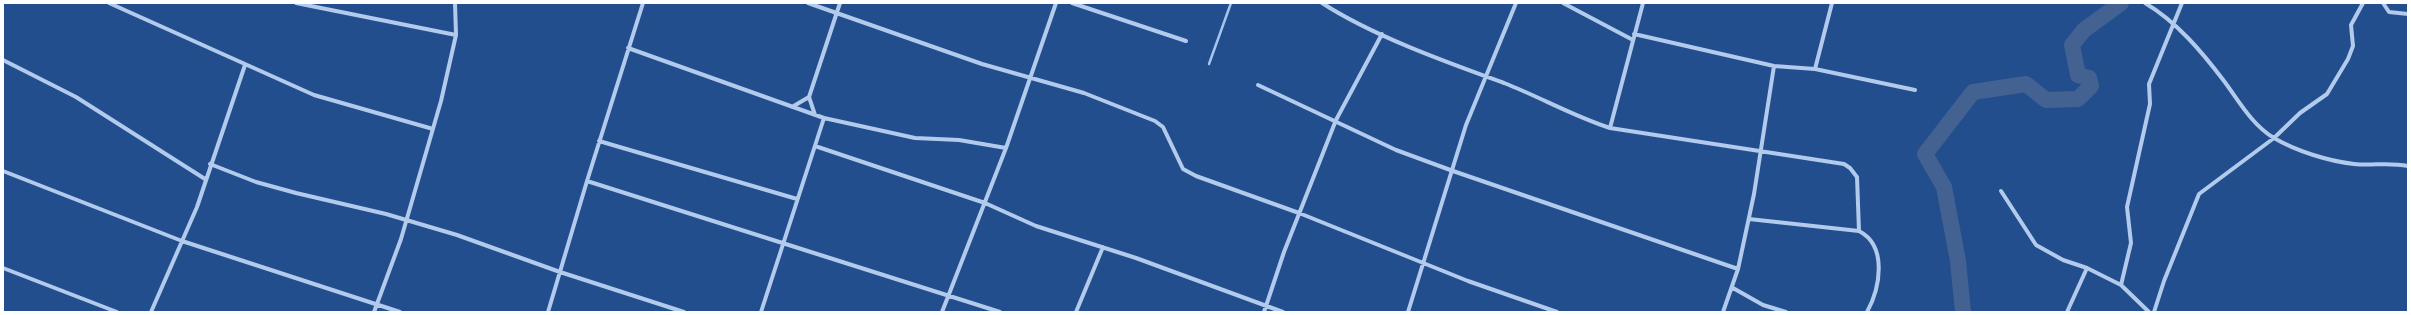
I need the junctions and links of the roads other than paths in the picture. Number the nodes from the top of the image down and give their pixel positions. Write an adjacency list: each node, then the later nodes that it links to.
1 (109, 3): 28 (street)
2 (296, 3): 23 (street)
3 (455, 3): 23 (street)
4 (643, 3): 26 (street)
5 (808, 3): 18 (street)
6 (840, 3): 18 (street)
7 (1056, 3): 31 (street)
8 (1074, 3): 25 (street)
9 (1322, 3): 21 (street)
10 (1516, 3): 32 (street)
11 (1563, 3): 24 (street)
12 (1643, 3): 22 (street)
13 (1832, 3): 30 (street)
14 (2145, 3): 20 (street)
15 (2182, 3): 20 (street)
16 (2363, 3): 42 (street)
17 (2383, 3): 19 (street)
18 (836, 14): 31 (street); 35 (street)
19 (2408, 14)
20 (2173, 23): 42 (street); 68 (street)
21 (1382, 34): 32 (street); 39 (street)
22 (1634, 34): 24 (street); 29 (street)
23 (456, 35): 41 (street)
24 (1632, 40): 40 (street)
25 (1186, 41)
26 (628, 48): 36 (street); 43 (street)
27 (3, 60): 51 (street)
28 (245, 65): 41 (street); 47 (street)
29 (1774, 66): 30 (street); 46 (street)
30 (1815, 69): 34 (street)
31 (1030, 77): 45 (street); 56 (street)
32 (1484, 77): 40 (street); 50 (street)
33 (1258, 84): 39 (street)
34 (1915, 90)
35 (809, 97): 36 (street); 37 (street)
36 (792, 108): 37 (street)
37 (815, 115): 38 (street)
38 (824, 118): 44 (street); 45 (street)
39 (1336, 120): 50 (street); 56 (street)
40 (1610, 128): 46 (street)
41 (433, 130): 58 (street)
42 (2274, 138): 48 (street); 92 (street)
43 (599, 141): 52 (street); 54 (street)
44 (815, 146): 54 (street); 55 (street)
45 (1006, 148): 55 (street)
46 (1759, 152): 57 (street); 59 (street)
47 (210, 164): 51 (street); 58 (street)
48 (2408, 166)
49 (3, 171): 60 (street)
50 (1452, 171): 63 (street); 66 (street)
51 (205, 179): 60 (street)
52 (587, 181): 61 (street); 67 (street)
53 (2001, 191): 65 (street)
54 (797, 200): 61 (street)
55 (985, 203): 62 (street); 70 (street)
56 (1299, 213): 63 (street); 72 (street)
57 (1749, 219): 59 (street); 66 (street)
58 (407, 220): 67 (street); 71 (street)
59 (1859, 231): 89 (street)
60 (182, 241): 71 (street); 74 (street)
61 (784, 243): 70 (street); 79 (street)
62 (1103, 247): 72 (street); 82 (street)
63 (1424, 264): 85 (street); 86 (street)
64 (3, 268): 73 (street)
65 (2087, 268): 68 (street); 90 (street)
66 (1738, 270): 69 (street)
67 (560, 272): 77 (street); 78 (street)
68 (2121, 285): 91 (street)
69 (1733, 288): 87 (street); 88 (street)
70 (947, 296): 80 (street); 81 (street)
71 (377, 303): 75 (street); 76 (street)
72 (1267, 305): 83 (street); 84 (street)
73 (117, 312)
74 (151, 312)
75 (374, 312)
76 (400, 312)
77 (548, 312)
78 (684, 312)
79 (761, 312)
80 (942, 312)
81 (1000, 312)
82 (1076, 312)
83 (1264, 312)
84 (1283, 312)
85 (1408, 312)
86 (1557, 312)
87 (1723, 312)
88 (1786, 312)
89 (1867, 312)
90 (2066, 312)
91 (2149, 312)
92 (2154, 312)

